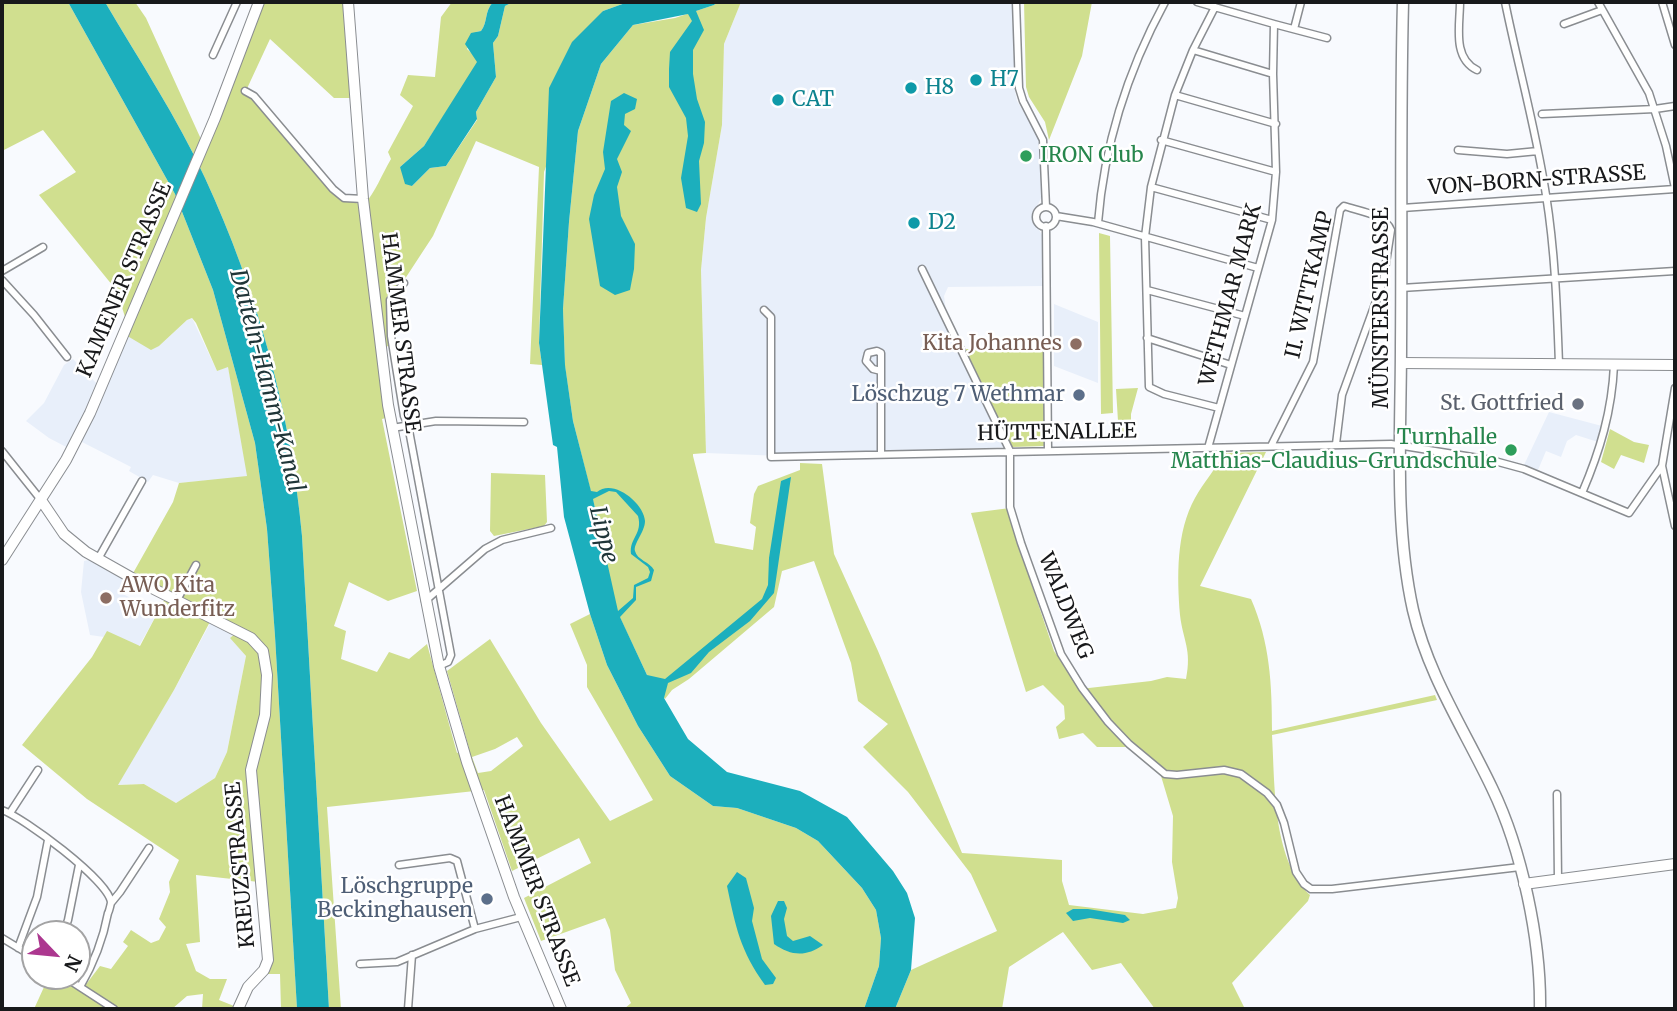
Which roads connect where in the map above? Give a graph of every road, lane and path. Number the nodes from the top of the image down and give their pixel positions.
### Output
1 (237, 2) edge
2 (259, 2) edge
3 (348, 2) edge
4 (1016, 2) edge
5 (1165, 2) edge
6 (1197, 2) edge
7 (1301, 2) edge
8 (1403, 2) edge
9 (1460, 2) edge
10 (1505, 2) edge
11 (1598, 2) edge
12 (1662, 2) edge
13 (1215, 7) junction
14 (1602, 10) junction
15 (1275, 24) junction
16 (1564, 24) dead end
17 (1294, 29) junction
18 (1327, 38) dead end
19 (1675, 46) edge
20 (1193, 50) junction
21 (213, 54) dead end
22 (1476, 70) dead end
23 (1273, 74) junction
24 (245, 91) dead end
25 (1175, 95) junction
26 (1675, 106) edge
27 (1655, 109) junction
28 (1542, 114) dead end
29 (1276, 124) junction
30 (1161, 140) junction
31 (1458, 150) dead end
32 (1538, 151) junction
33 (1276, 172) junction
34 (1151, 187) junction
35 (1675, 189) edge
36 (1546, 198) junction
37 (363, 199) junction
38 (1046, 207) junction
39 (1402, 208) junction
40 (1056, 216) junction
41 (1272, 220) junction
42 (1098, 223) junction
43 (1046, 226) junction
44 (1145, 237) junction
45 (43, 247) dead end
46 (1258, 268) junction
47 (922, 269) dead end
48 (2, 271) edge
49 (1675, 271) edge
50 (1555, 278) junction
51 (2, 280) edge
52 (404, 283) dead end
53 (1401, 288) junction
54 (1147, 290) junction
55 (764, 310) dead end
56 (1245, 316) junction
57 (1147, 338) junction
58 (67, 357) dead end
59 (1401, 363) junction
60 (1559, 364) junction
61 (1231, 365) junction
62 (1614, 365) junction
63 (1675, 365) edge
64 (881, 371) dead end
65 (1675, 388) edge
66 (1674, 403) edge
67 (1219, 408) junction
68 (524, 422) dead end
69 (408, 425) junction
70 (392, 428) junction
71 (1336, 444) junction
72 (1271, 446) junction
73 (1400, 446) junction
74 (1208, 447) junction
75 (1010, 451) junction
76 (1048, 451) junction
77 (2, 452) edge
78 (881, 454) junction
79 (1662, 466) junction
80 (142, 481) dead end
81 (1582, 493) junction
82 (41, 500) junction
83 (1673, 502) edge
84 (1675, 526) edge
85 (551, 528) dead end
86 (98, 559) junction
87 (2, 560) edge
88 (196, 565) dead end
89 (438, 591) junction
90 (177, 600) junction
91 (425, 601) junction
92 (439, 666) junction
93 (38, 769) dead end
94 (1557, 794) dead end
95 (2, 810) edge
96 (10, 813) junction
97 (48, 840) junction
98 (149, 848) dead end
99 (1675, 864) edge
100 (79, 865) junction
101 (399, 865) dead end
102 (1520, 867) junction
103 (1558, 879) junction
104 (1524, 884) junction
105 (111, 903) junction
106 (521, 917) junction
107 (68, 920) edge
108 (475, 929) junction
109 (2, 937) edge
110 (18, 948) junction
111 (21, 950) edge
112 (412, 955) junction
113 (360, 964) dead end
114 (91, 965) edge
115 (85, 990) edge
116 (114, 1009) edge
117 (239, 1009) edge
118 (408, 1009) edge
119 (561, 1009) edge
120 (1540, 1009) edge

1 - 21 street
2 - 82 main road, KAMENER STRASSE
3 - 37 main road, HAMMER STRASSE
4 - 38 street
5 - 42 street
6 - 13 street
7 - 17 street
8 - 39 main road, MÜNSTERSTRASSE
9 - 22 street
10 - 32 street
11 - 14 street
12 - 19 street
13 - 15 street
13 - 20 street
14 - 16 street
14 - 27 street
15 - 17 street
15 - 23 street, WETHMAR MARK
17 - 18 street
20 - 23 street
20 - 25 street
23 - 29 street, WETHMAR MARK
24 - 37 street
25 - 29 street
25 - 30 street
26 - 27 street
27 - 28 street
27 - 35 street
29 - 33 street, WETHMAR MARK
30 - 33 street
30 - 34 street
31 - 32 street
32 - 36 street
33 - 41 street, WETHMAR MARK
34 - 41 street
34 - 44 street
35 - 36 street, VON-BORN-STRASSE
36 - 39 street, VON-BORN-STRASSE
36 - 50 street
37 - 70 main road, HAMMER STRASSE
38 - 40 street
38 - 43 street
39 - 53 main road, MÜNSTERSTRASSE
40 - 42 street
40 - 43 street
41 - 46 street, WETHMAR MARK
42 - 44 street
43 - 76 street
44 - 46 street
44 - 54 street
45 - 48 street
46 - 56 street, WETHMAR MARK
47 - 75 street
49 - 50 street
50 - 53 street
50 - 60 street
51 - 58 street
52 - 69 street, HAMMER STRASSE
53 - 59 main road, MÜNSTERSTRASSE
54 - 56 street
54 - 57 street
55 - 78 street, HÜTTENALLEE
56 - 61 street, WETHMAR MARK
57 - 61 street
57 - 67 street
59 - 60 main road
59 - 73 main road, MÜNSTERSTRASSE
60 - 62 main road
61 - 67 street, WETHMAR MARK
62 - 63 main road
62 - 81 street
64 - 78 street
65 - 66 street
66 - 79 street
67 - 74 street, WETHMAR MARK
68 - 69 street
69 - 70 street
69 - 89 street, HAMMER STRASSE
70 - 91 main road, HAMMER STRASSE
71 - 72 street, HÜTTENALLEE
71 - 72 street, II. WITTKAMP
71 - 73 street, HÜTTENALLEE
72 - 74 street, HÜTTENALLEE
73 - 81 street, HÜTTENALLEE
73 - 102 main road, MÜNSTERSTRASSE
74 - 76 street, HÜTTENALLEE
75 - 76 street, HÜTTENALLEE
75 - 78 street, HÜTTENALLEE
75 - 102 street, WALDWEG
77 - 82 street, KREUZSTRASSE
79 - 81 street, HÜTTENALLEE
79 - 83 street
80 - 86 street
82 - 86 main road, KREUZSTRASSE
82 - 87 main road, KAMENER STRASSE
83 - 84 street
85 - 89 street
86 - 90 main road, KREUZSTRASSE
88 - 90 street
89 - 91 street
89 - 92 street, HAMMER STRASSE
90 - 117 main road, KREUZSTRASSE
91 - 92 main road, HAMMER STRASSE
92 - 106 main road, HAMMER STRASSE
93 - 96 street
94 - 103 street
95 - 96 street
96 - 97 street
97 - 100 street
97 - 110 street
98 - 105 street
99 - 103 main road
100 - 105 street
100 - 107 street
101 - 108 street
102 - 104 main road, MÜNSTERSTRASSE
103 - 104 main road
104 - 120 main road, MÜNSTERSTRASSE
105 - 114 street
106 - 108 street
106 - 119 main road, HAMMER STRASSE
108 - 112 street
109 - 110 street
110 - 111 street
112 - 113 street
112 - 118 street
115 - 116 street

